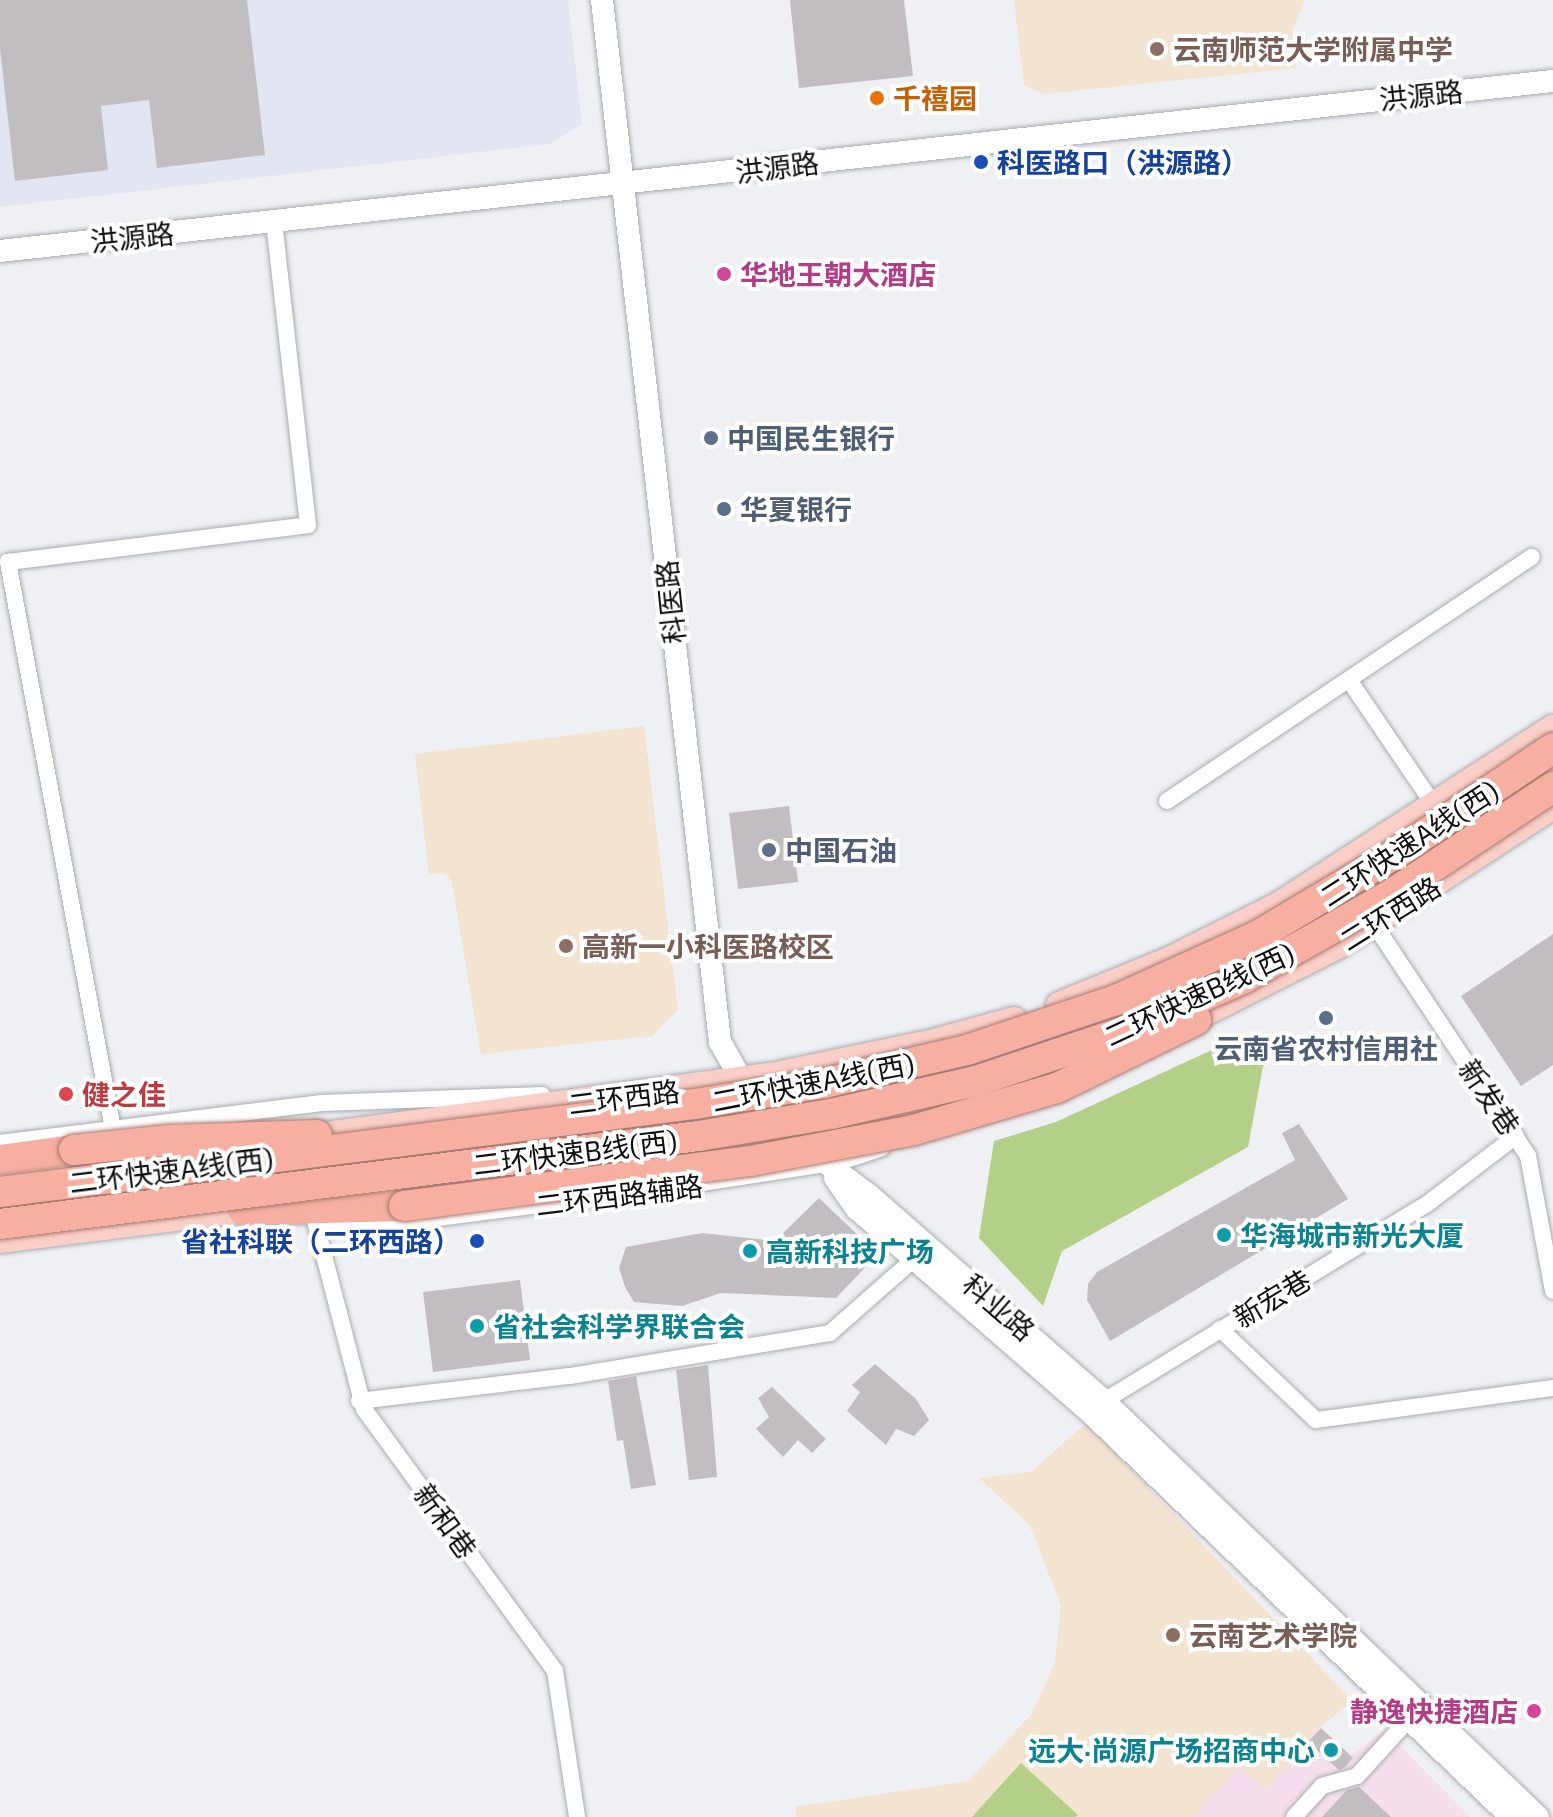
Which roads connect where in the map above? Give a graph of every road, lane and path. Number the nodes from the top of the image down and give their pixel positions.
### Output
1 (602, 0) edge
2 (1553, 81) edge
3 (623, 185) junction
4 (274, 222) junction
5 (0, 251) edge
6 (1532, 557) dead end
7 (1349, 680) junction
8 (1553, 728) edge
9 (1553, 748) edge
10 (1553, 787) edge
11 (1167, 801) dead end
12 (1553, 806) edge
13 (1436, 808) junction
14 (1374, 924) junction
15 (1331, 931) junction
16 (738, 1081) junction
17 (644, 1095) junction
18 (980, 1097) junction
19 (113, 1129) junction
20 (495, 1130) junction
21 (1516, 1136) junction
22 (792, 1138) junction
23 (0, 1143) edge
24 (0, 1160) edge
25 (824, 1164) junction
26 (0, 1176) edge
27 (0, 1192) edge
28 (243, 1210) junction
29 (315, 1221) junction
30 (0, 1224) edge
31 (0, 1240) edge
32 (915, 1258) junction
33 (1553, 1291) edge
34 (1220, 1329) junction
35 (1553, 1388) edge
36 (359, 1401) junction
37 (1104, 1401) junction
38 (1408, 1720) junction
39 (577, 1817) edge
40 (1294, 1817) edge
41 (1511, 1817) edge
42 (1538, 1817) edge

1 - 3 street, 科医路
2 - 3 street, 洪源路
3 - 4 street, 洪源路
3 - 16 street, 科医路
4 - 5 street, 洪源路
4 - 19 street
6 - 7 street
7 - 11 street
7 - 13 street
8 - 13 main road, 二环西路
9 - 20 highway, 二环快速A线(西), bridge
10 - 15 highway, 二环快速B线(西), bridge
12 - 14 main road, 二环西路
13 - 16 main road, 二环西路
14 - 18 main road, 二环西路
14 - 21 street, 新发巷
15 - 28 highway, bridge
15 - 30 highway, 二环快速B线(西), bridge
16 - 17 main road, 二环西路
16 - 22 street, 科医路
17 - 19 street
17 - 26 main road, 二环西路
18 - 22 main road, 二环西路
18 - 25 street, 二环西路辅路
19 - 23 street
20 - 24 highway, bridge
20 - 27 highway, 二环快速A线(西), bridge
21 - 33 street, 新发巷
21 - 34 street, 新宏巷
22 - 25 street, 科医路
22 - 28 main road, 二环西路
25 - 29 street, 二环西路辅路
25 - 32 street, 科业路
25 - 37 street, 科业路
28 - 29 street, 二环西路辅路
28 - 31 main road, 二环西路
29 - 36 street, 新和巷
32 - 36 street
32 - 38 street, 科业路
34 - 35 street
34 - 37 street, 新宏巷
36 - 39 street, 新和巷
37 - 42 street, 科业路
38 - 40 street
38 - 41 street, 科业路

